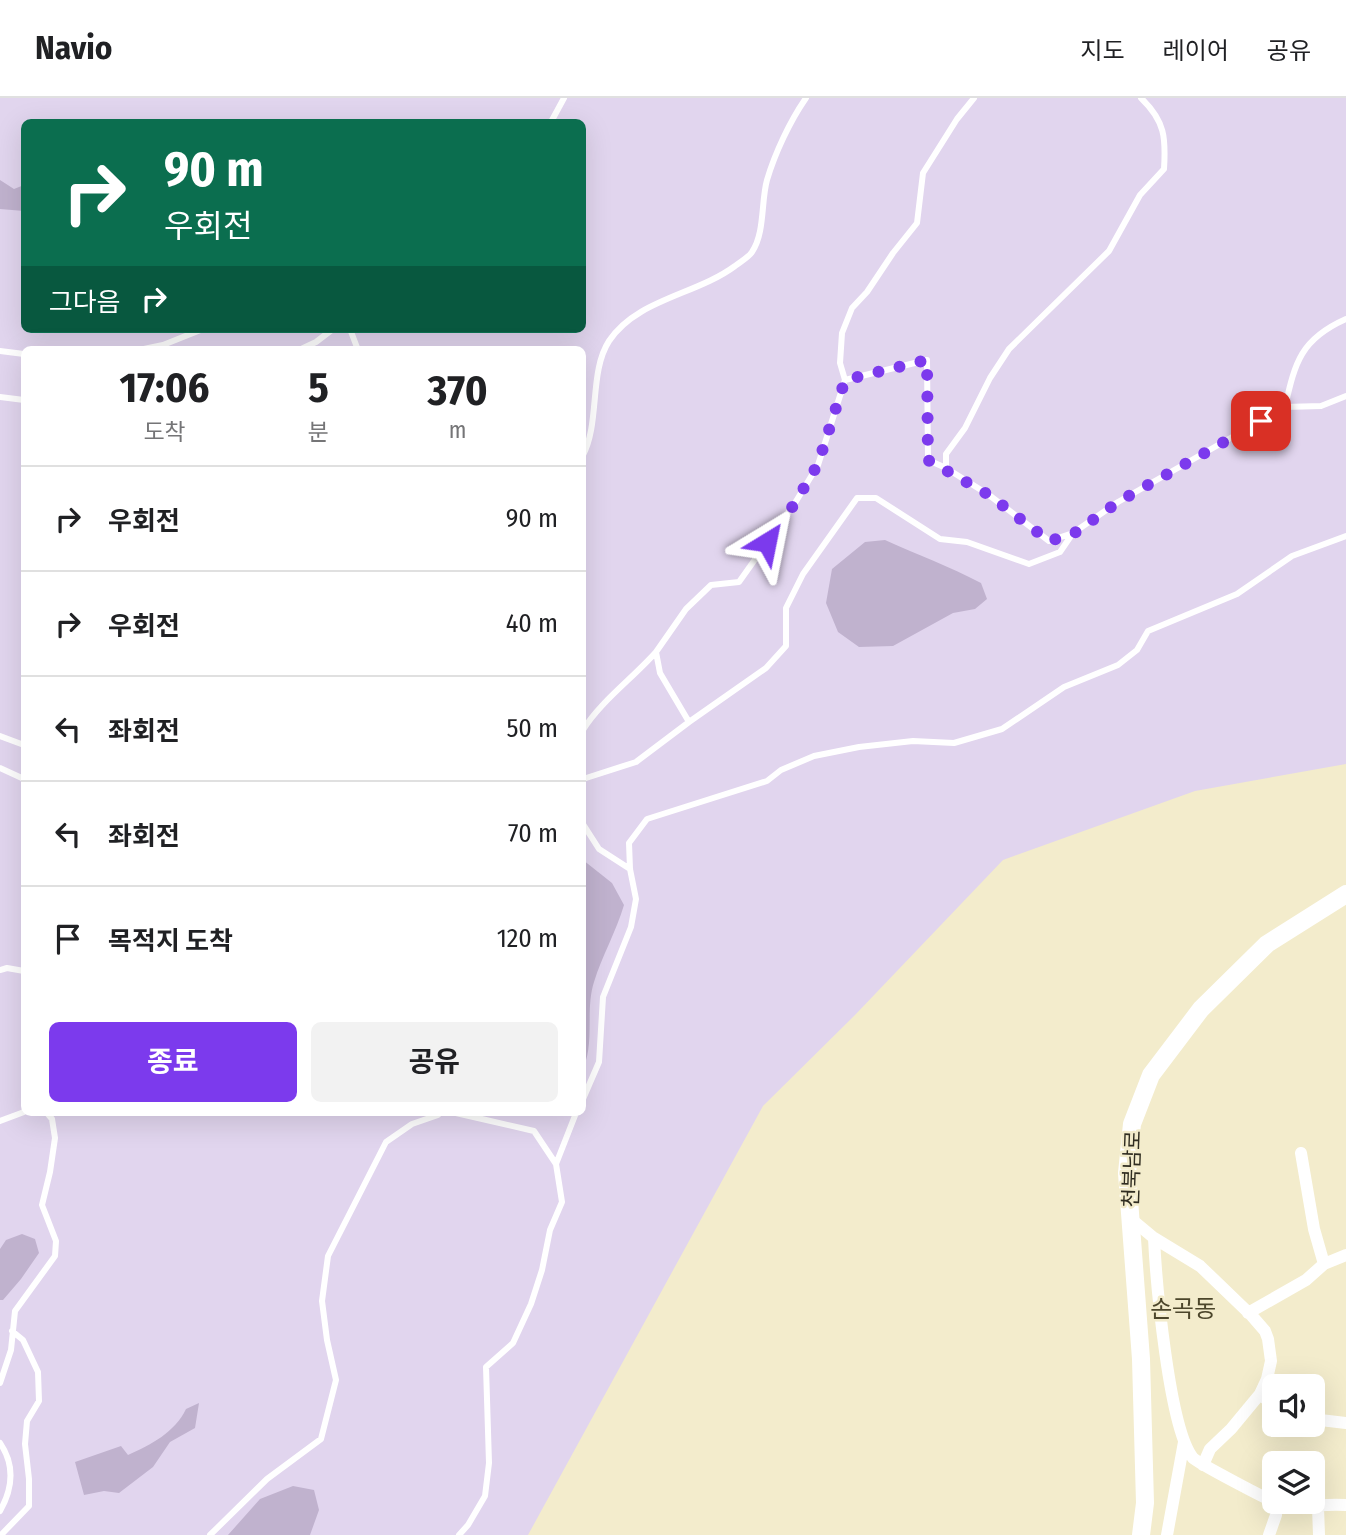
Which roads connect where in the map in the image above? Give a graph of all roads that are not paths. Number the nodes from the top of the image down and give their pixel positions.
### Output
1 (564, 98) edge
2 (806, 98) edge
3 (974, 98) edge
4 (1141, 98) edge
5 (553, 119) edge
6 (1346, 319) edge
7 (192, 333) edge
8 (328, 333) edge
9 (158, 346) edge
10 (308, 346) edge
11 (0, 351) edge
12 (21, 354) edge
13 (845, 380) junction
14 (1346, 396) edge
15 (0, 397) edge
16 (21, 400) edge
17 (1284, 407) junction
18 (586, 443) edge
19 (946, 468) junction
20 (1073, 534) junction
21 (1346, 536) edge
22 (656, 652) junction
23 (688, 722) junction
24 (586, 725) edge
25 (0, 736) edge
26 (21, 744) edge
27 (0, 768) edge
28 (21, 778) edge
29 (586, 778) edge
30 (586, 829) edge
31 (630, 869) junction
32 (1346, 894) edge
33 (0, 970) edge
34 (21, 970) edge
35 (586, 1092) edge
36 (21, 1113) edge
37 (50, 1116) edge
38 (432, 1116) edge
39 (469, 1116) edge
40 (575, 1116) edge
41 (0, 1121) edge
42 (1301, 1153) dead end
43 (556, 1164) junction
44 (1130, 1218) junction
45 (1154, 1238) junction
46 (1346, 1255) edge
47 (1324, 1264) junction
48 (1248, 1313) junction
49 (12, 1331) junction
50 (0, 1382) edge
51 (1260, 1394) joint
52 (1325, 1421) edge
53 (1346, 1423) edge
54 (1184, 1442) junction
55 (0, 1443) edge
56 (1203, 1465) junction
57 (1262, 1495) edge
58 (1325, 1504) edge
59 (1346, 1504) edge
60 (0, 1511) edge
61 (1276, 1514) edge
62 (1318, 1514) edge
63 (1, 1535) edge
64 (210, 1535) edge
65 (459, 1535) edge
66 (1141, 1535) edge
67 (1167, 1535) edge
68 (1269, 1535) edge
69 (1319, 1535) edge

1 - 5 lane
2 - 18 lane
3 - 13 lane
4 - 19 lane
6 - 17 lane
7 - 9 lane
8 - 10 lane
11 - 12 lane
13 - 19 lane
13 - 22 lane
14 - 17 lane
15 - 16 lane
17 - 20 lane
19 - 20 lane
20 - 23 lane
21 - 31 lane
22 - 23 lane
22 - 24 lane
23 - 29 lane
25 - 26 lane
27 - 28 lane
30 - 31 lane
31 - 35 lane
32 - 44 main road, 천북남로
33 - 34 lane
36 - 41 lane
37 - 49 lane
38 - 64 lane
39 - 43 lane
40 - 43 lane
42 - 47 street
43 - 65 lane
44 - 45 street
44 - 66 main road, 천북남로
45 - 48 street
45 - 54 street
46 - 47 street
47 - 48 street
48 - 51 street
49 - 50 lane
49 - 63 lane
51 - 56 street
52 - 53 street
54 - 56 street
54 - 67 street
55 - 60 lane
56 - 57 street
58 - 59 street
61 - 68 street
62 - 69 street

